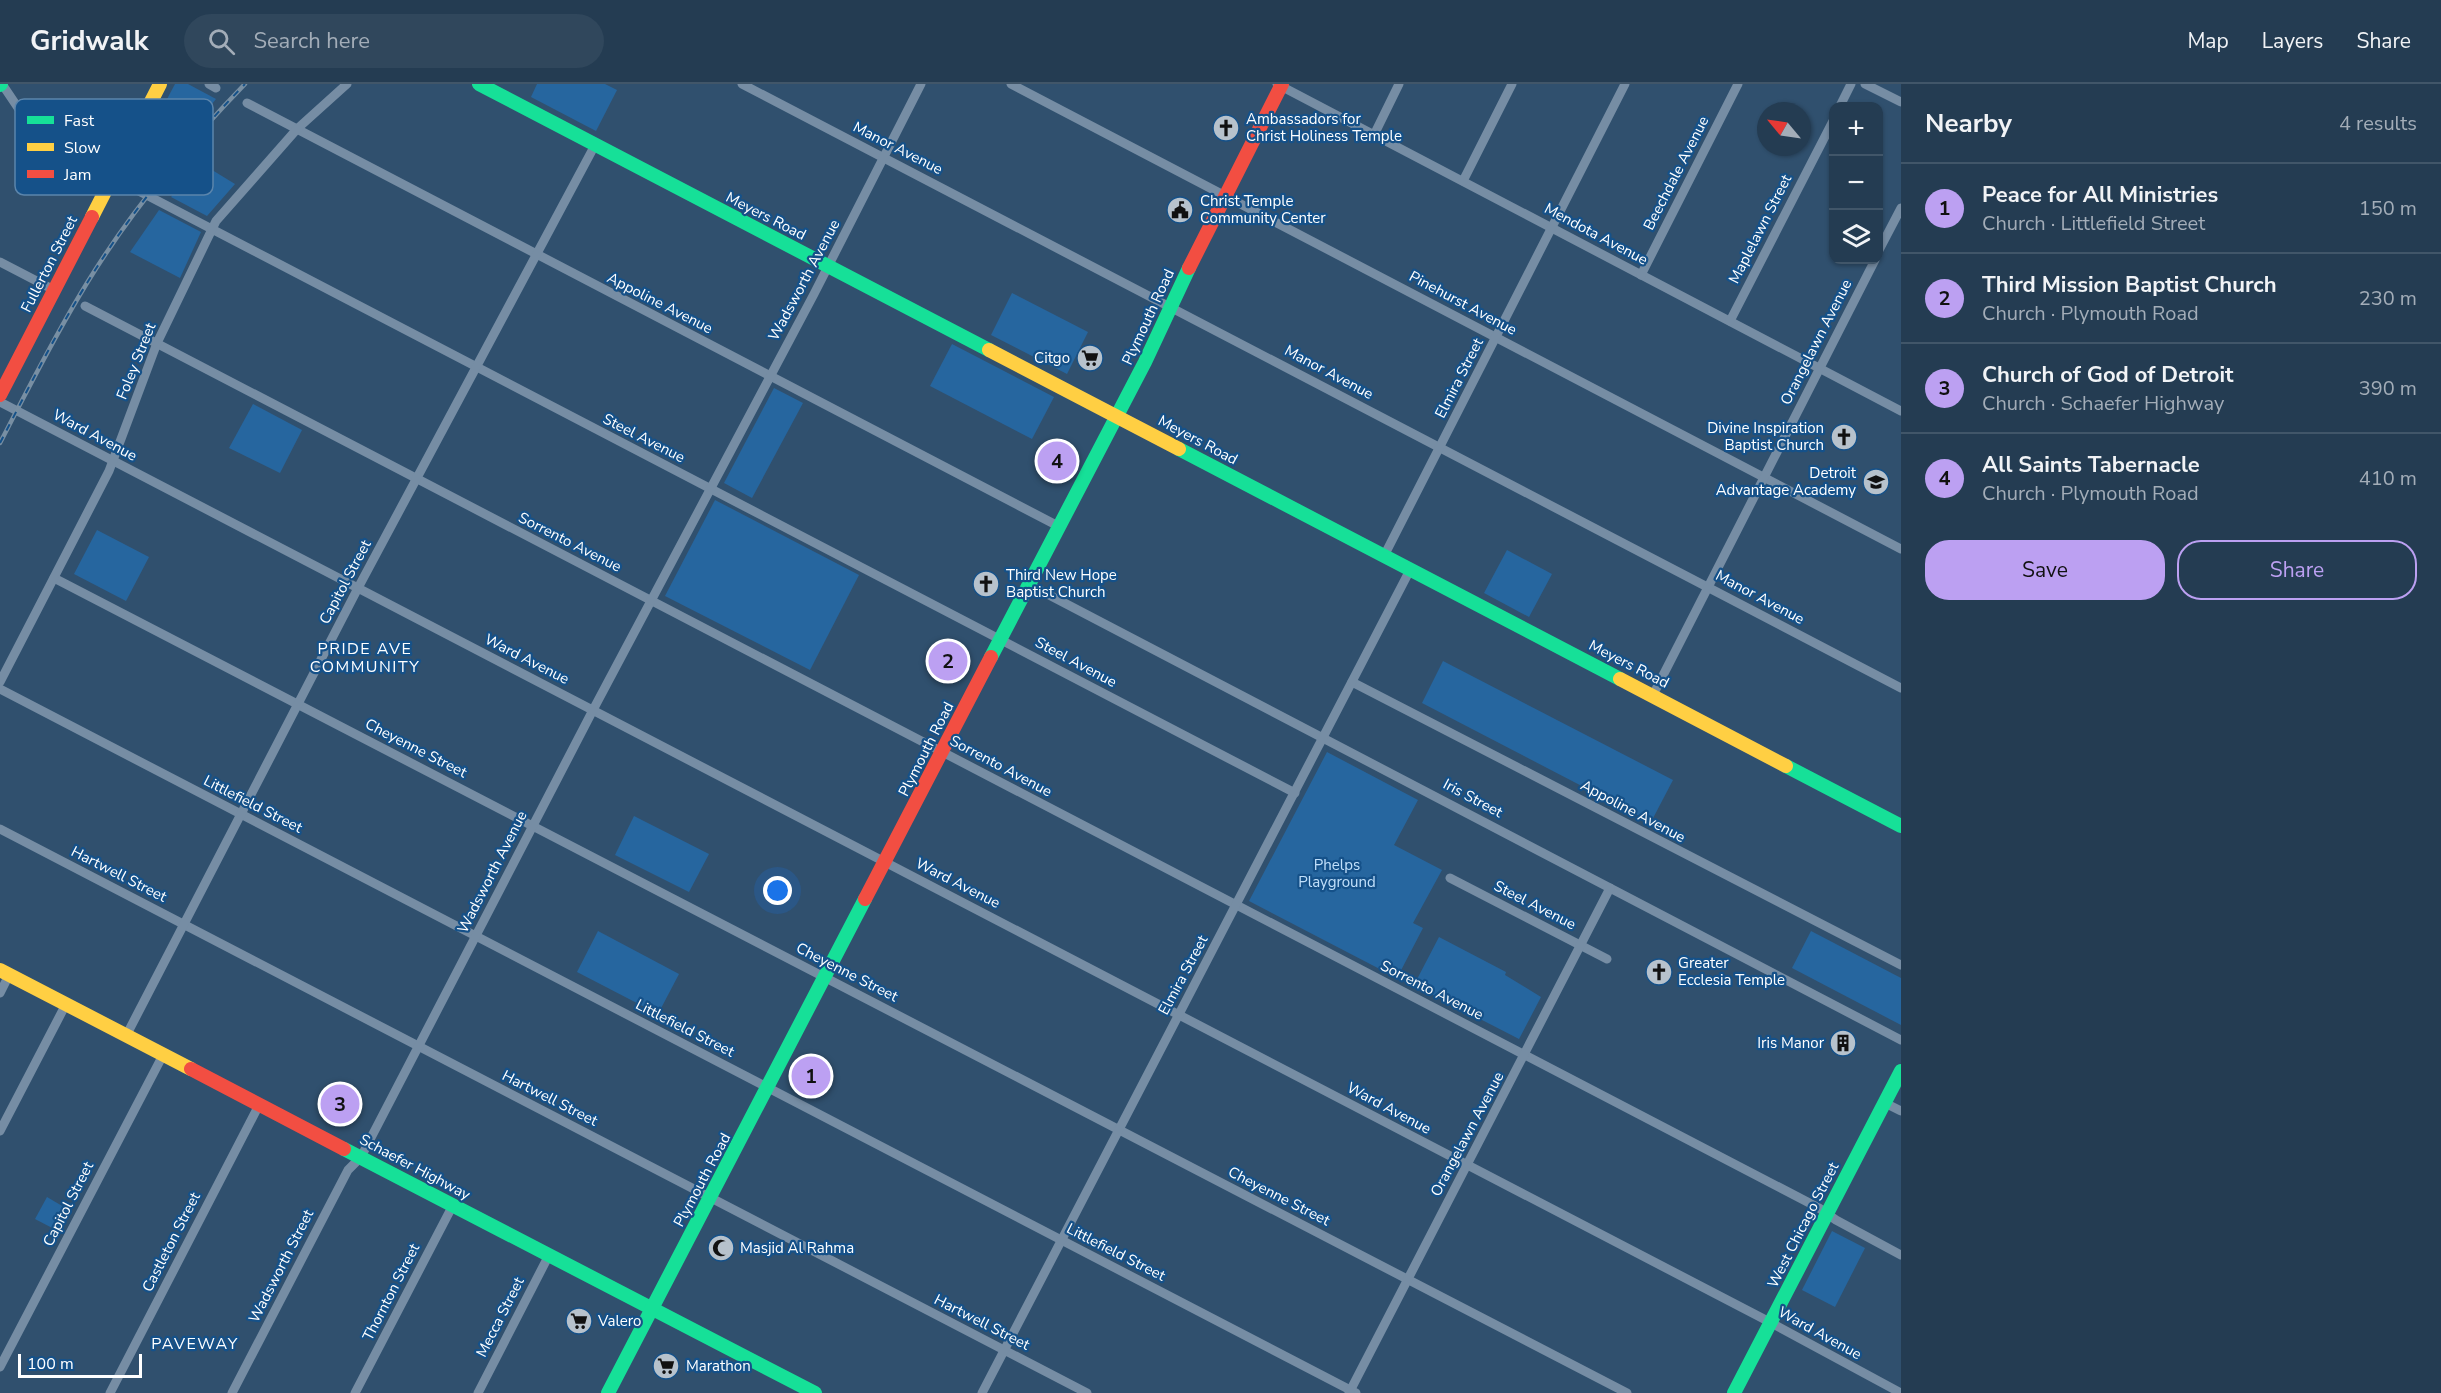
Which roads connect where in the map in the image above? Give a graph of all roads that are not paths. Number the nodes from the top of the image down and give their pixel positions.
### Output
1 (1, 84) edge
2 (160, 84) edge
3 (347, 84) edge
4 (478, 84) edge
5 (742, 84) edge
6 (921, 84) edge
7 (1011, 84) edge
8 (1399, 84) edge
9 (1512, 84) edge
10 (1625, 84) edge
11 (1738, 84) edge
12 (1851, 84) edge
13 (1865, 84) edge
14 (1280, 85) edge
15 (152, 99) edge
16 (1842, 102) edge
17 (1901, 102) edge
18 (247, 103) dead end
19 (15, 105) edge
20 (1829, 127) edge
21 (297, 129) junction
22 (1374, 135) junction
23 (595, 145) junction
24 (884, 158) junction
25 (1463, 181) junction
26 (103, 195) edge
27 (149, 195) edge
28 (1225, 196) junction
29 (1901, 208) edge
30 (212, 228) junction
31 (1552, 228) junction
32 (1883, 242) edge
33 (535, 255) junction
34 (0, 262) edge
35 (1873, 264) edge
36 (828, 266) junction
37 (1641, 275) junction
38 (54, 290) junction
39 (85, 306) dead end
40 (1170, 306) junction
41 (1730, 321) junction
42 (1496, 338) junction
43 (157, 343) junction
44 (476, 367) junction
45 (1819, 368) junction
46 (770, 377) junction
47 (0, 395) edge
48 (0, 402) edge
49 (1901, 411) edge
50 (1117, 416) junction
51 (1440, 448) junction
52 (113, 461) junction
53 (1764, 477) junction
54 (416, 479) junction
55 (710, 489) junction
56 (1060, 527) junction
57 (1901, 549) edge
58 (1384, 556) junction
59 (1410, 570) junction
60 (54, 578) junction
61 (1030, 585) junction
62 (1708, 586) junction
63 (358, 588) junction
64 (651, 601) junction
65 (1002, 640) junction
66 (0, 682) edge
67 (1352, 682) junction
68 (1901, 688) edge
69 (0, 689) edge
70 (1653, 695) junction
71 (298, 704) junction
72 (593, 710) junction
73 (1324, 737) junction
74 (943, 753) junction
75 (1295, 793) junction
76 (241, 814) junction
77 (533, 826) junction
78 (1901, 826) edge
79 (0, 829) edge
80 (886, 863) junction
81 (1450, 878) dead end
82 (1610, 888) junction
83 (1236, 906) junction
84 (184, 924) junction
85 (476, 936) junction
86 (1581, 946) junction
87 (1607, 959) dead end
88 (1901, 966) edge
89 (5, 973) edge
90 (826, 978) junction
91 (0, 993) edge
92 (66, 1004) junction
93 (1179, 1015) junction
94 (126, 1035) junction
95 (1901, 1040) edge
96 (418, 1046) junction
97 (1526, 1054) junction
98 (163, 1055) junction
99 (1901, 1071) edge
100 (768, 1088) junction
101 (1885, 1103) junction
102 (259, 1105) junction
103 (1901, 1111) edge
104 (1119, 1130) junction
105 (0, 1131) edge
106 (361, 1157) junction
107 (1468, 1166) junction
108 (711, 1198) junction
109 (453, 1205) junction
110 (1827, 1214) junction
111 (1061, 1240) junction
112 (549, 1255) junction
113 (1901, 1255) edge
114 (1407, 1279) junction
115 (652, 1309) junction
116 (1771, 1323) junction
117 (1004, 1350) junction
118 (0, 1367) edge
119 (811, 1392) edge
120 (1352, 1392) edge
121 (110, 1393) edge
122 (232, 1393) edge
123 (355, 1393) edge
124 (478, 1393) edge
125 (608, 1393) edge
126 (982, 1393) edge
127 (1087, 1393) edge
128 (1627, 1393) edge
129 (1734, 1393) edge
130 (1900, 1393) edge

1 - 19 street, Steel Avenue
2 - 15 street, Fullerton Street
3 - 21 street, Foley Street
4 - 23 street, Meyers Road
5 - 24 street, Manor Avenue
6 - 24 street, Wadsworth Avenue
7 - 28 street, Pinehurst Avenue
8 - 22 street
9 - 25 street
10 - 31 street, Elmira Street
11 - 37 street, Beechdale Avenue
12 - 16 street
13 - 17 street
14 - 22 street, Mendota Avenue
14 - 28 street, Plymouth Road
18 - 21 street, Appoline Avenue
20 - 41 street, Maplelawn Street
21 - 30 street, Foley Street
21 - 33 street, Appoline Avenue
22 - 25 street, Mendota Avenue
23 - 33 street, Capitol Street
23 - 36 street, Meyers Road
24 - 36 street, Wadsworth Avenue
24 - 40 street, Manor Avenue
25 - 31 street, Mendota Avenue
26 - 38 street, Fullerton Street
27 - 30 street, Steel Avenue
28 - 40 street, Plymouth Road
28 - 42 street, Pinehurst Avenue
29 - 32 street
30 - 43 street, Foley Street
30 - 44 street, Steel Avenue
31 - 37 street, Mendota Avenue
31 - 42 street, Elmira Street
33 - 44 street, Capitol Street
33 - 46 street, Appoline Avenue
34 - 38 street
35 - 45 street, Orangelawn Avenue
36 - 46 street, Wadsworth Avenue
36 - 50 street, Meyers Road
37 - 41 street, Mendota Avenue
38 - 47 street, Fullerton Street
39 - 43 street, Sorrento Avenue
40 - 50 street, Plymouth Road
40 - 51 street, Manor Avenue
41 - 45 street, Mendota Avenue
42 - 51 street, Elmira Street
42 - 53 street, Pinehurst Avenue
43 - 52 street, Foley Street
43 - 54 street, Sorrento Avenue
44 - 54 street, Capitol Street
44 - 55 street, Steel Avenue
45 - 49 street, Mendota Avenue
45 - 53 street, Orangelawn Avenue
46 - 55 street, Wadsworth Avenue
46 - 56 street, Appoline Avenue
48 - 52 street, Ward Avenue
50 - 56 street, Plymouth Road
50 - 58 street, Meyers Road
51 - 58 street, Elmira Street
51 - 62 street, Manor Avenue
52 - 60 street, Foley Street
52 - 63 street, Ward Avenue
53 - 57 street, Pinehurst Avenue
53 - 62 street, Orangelawn Avenue
54 - 63 street, Capitol Street
54 - 64 street, Sorrento Avenue
55 - 64 street
55 - 65 street, Steel Avenue
56 - 61 street, Plymouth Road
58 - 59 street, Meyers Road
59 - 67 street, Elmira Street
59 - 70 street, Meyers Road
60 - 66 street, Foley Street
60 - 71 street, Cheyenne Street
61 - 65 street, Plymouth Road
61 - 73 street, Iris Street
62 - 68 street, Manor Avenue
62 - 70 street, Orangelawn Avenue
63 - 71 street, Capitol Street
63 - 72 street, Ward Avenue
64 - 72 street, Wadsworth Avenue
64 - 74 street, Sorrento Avenue
65 - 74 street, Plymouth Road
65 - 75 street, Steel Avenue
67 - 73 street, Elmira Street
67 - 88 street, Appoline Avenue
69 - 76 street, Littlefield Street
70 - 78 street, Meyers Road
71 - 76 street, Capitol Street
71 - 77 street, Cheyenne Street
72 - 77 street, Wadsworth Avenue
72 - 80 street, Ward Avenue
73 - 75 street, Elmira Street
73 - 82 street, Iris Street
74 - 80 street, Plymouth Road
74 - 83 street, Sorrento Avenue
75 - 83 street, Elmira Street
76 - 84 street, Capitol Street
76 - 85 street, Littlefield Street
77 - 85 street, Wadsworth Avenue
77 - 90 street, Cheyenne Street
79 - 84 street, Hartwell Street
80 - 90 street, Plymouth Road
80 - 93 street, Ward Avenue
81 - 86 street, Steel Avenue
82 - 86 street, Orangelawn Avenue
82 - 95 street, Iris Street
83 - 93 street, Elmira Street
83 - 97 street, Sorrento Avenue
84 - 94 street, Capitol Street
84 - 96 street, Hartwell Street
85 - 96 street, Wadsworth Avenue
85 - 100 street, Littlefield Street
86 - 87 street, Steel Avenue
86 - 97 street, Orangelawn Avenue
89 - 91 street
89 - 92 street, Schaefer Highway
90 - 100 street, Plymouth Road
90 - 104 street, Cheyenne Street
92 - 94 street, Schaefer Highway
92 - 105 street
93 - 104 street, Elmira Street
93 - 107 street, Ward Avenue
94 - 98 street, Schaefer Highway
96 - 106 street, Wadsworth Avenue
96 - 108 street, Hartwell Street
97 - 107 street, Orangelawn Avenue
97 - 110 street, Sorrento Avenue
98 - 102 street, Schaefer Highway
98 - 118 street, Capitol Street
99 - 101 street, West Chicago Street
100 - 108 street, Plymouth Road
100 - 111 street, Littlefield Street
101 - 103 street
101 - 110 street, West Chicago Street
102 - 106 street, Schaefer Highway
102 - 121 street, Castleton Street
104 - 111 street, Elmira Street
104 - 114 street, Cheyenne Street
106 - 109 street, Schaefer Highway
106 - 122 street, Wadsworth Street
107 - 114 street, Orangelawn Avenue
107 - 116 street, Ward Avenue
108 - 115 street, Plymouth Road
108 - 117 street, Hartwell Street
109 - 112 street, Schaefer Highway
109 - 123 street, Thornton Street
110 - 113 street, Sorrento Avenue
110 - 116 street, West Chicago Street
111 - 117 street, Elmira Street
111 - 120 street, Littlefield Street
112 - 115 street, Schaefer Highway
112 - 124 street, Mecca Street
114 - 120 street, Orangelawn Avenue
114 - 128 street, Cheyenne Street
115 - 119 street, Schaefer Highway
115 - 125 street, Plymouth Road
116 - 129 street, West Chicago Street
116 - 130 street, Ward Avenue
117 - 126 street, Elmira Street
117 - 127 street, Hartwell Street

